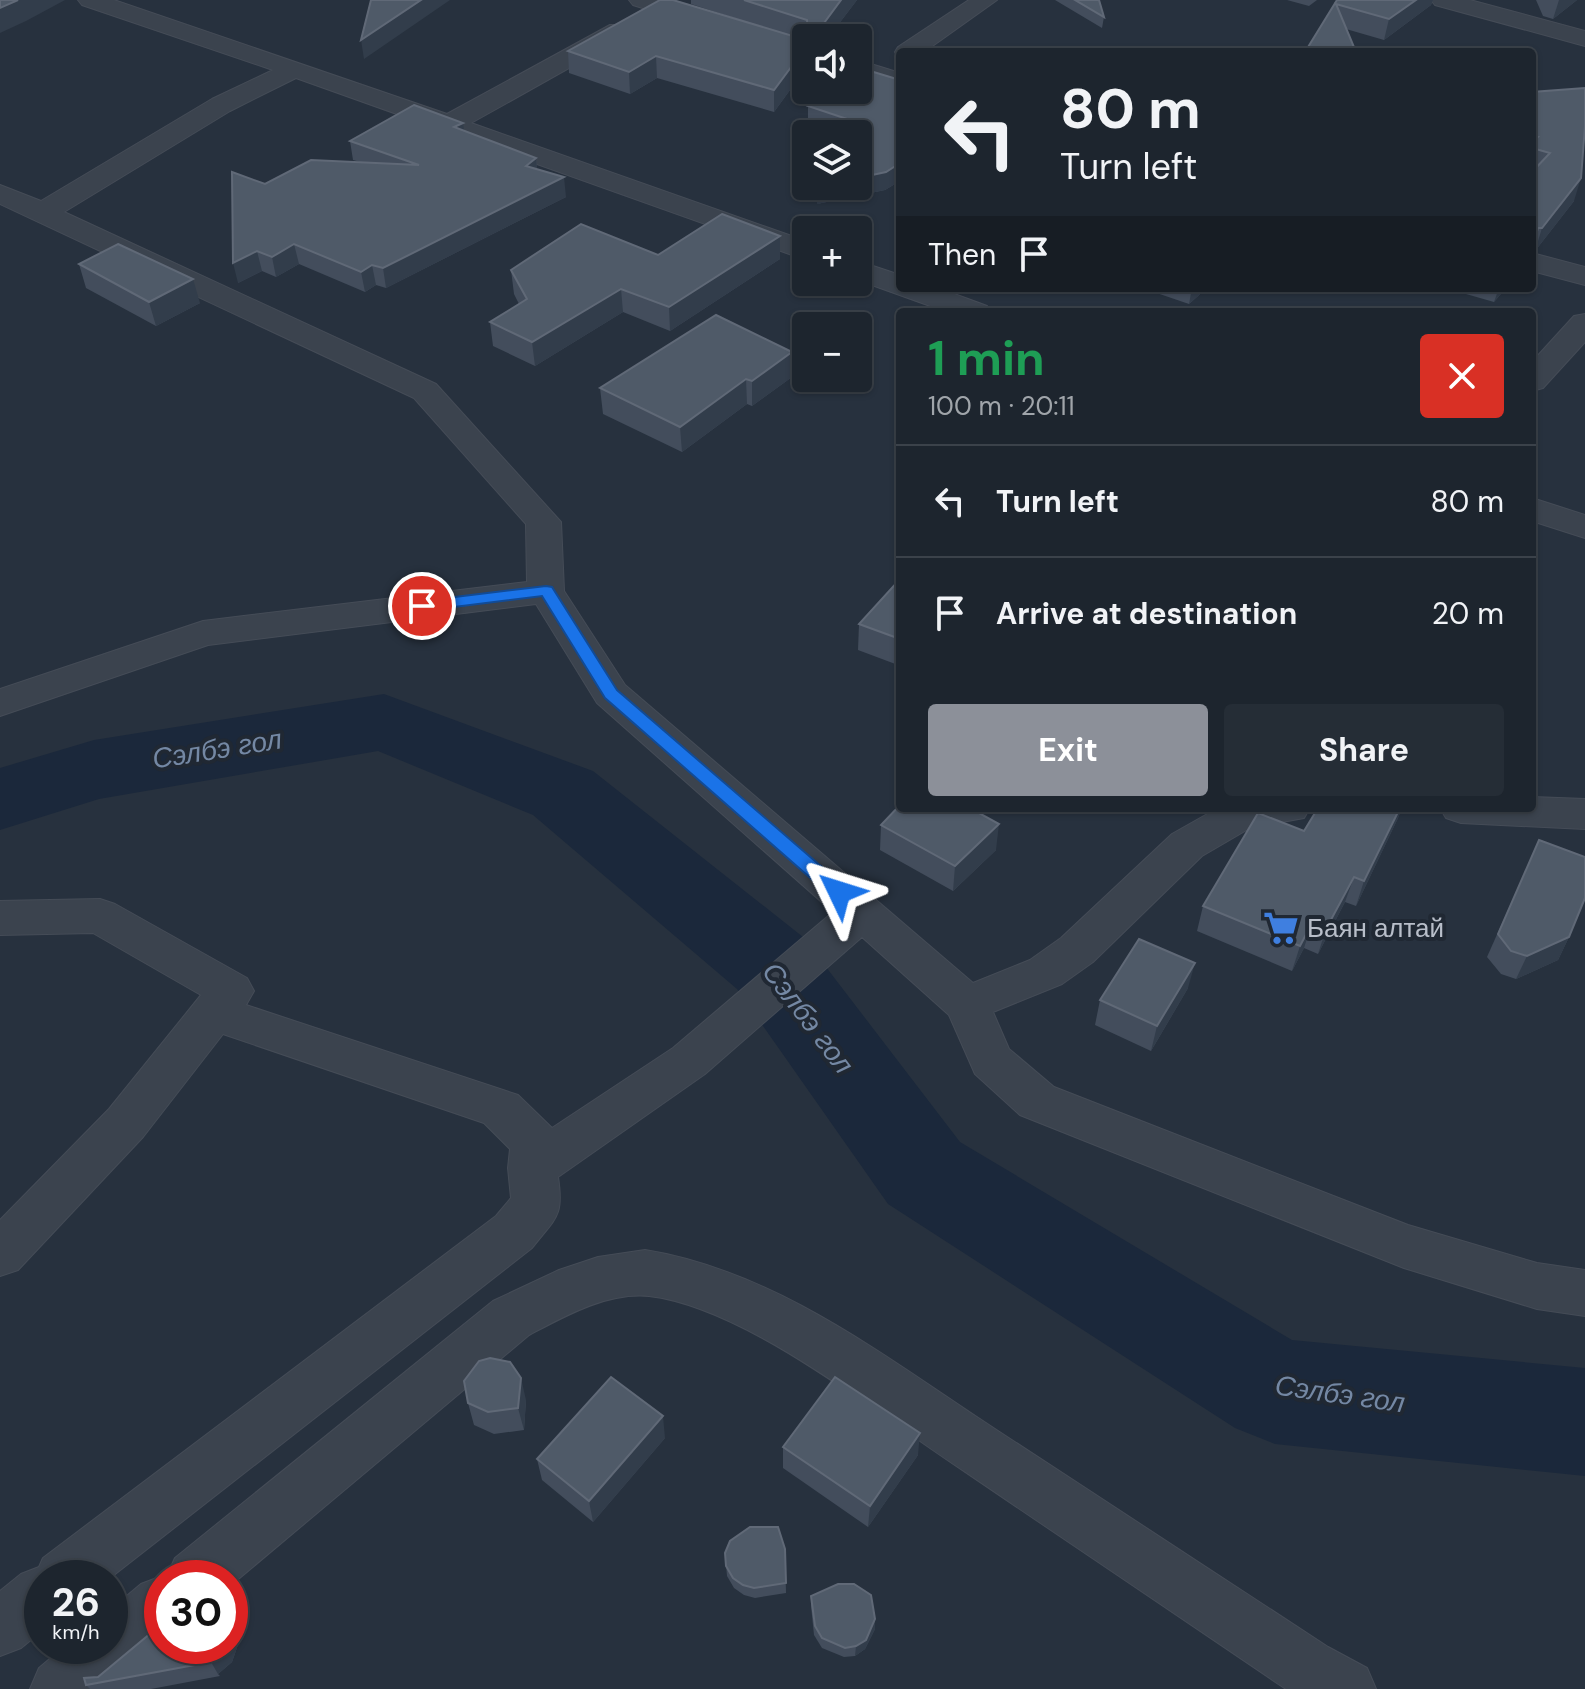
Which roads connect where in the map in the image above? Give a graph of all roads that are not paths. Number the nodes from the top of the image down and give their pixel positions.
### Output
1 (90, 0) edge
2 (985, 0) edge
3 (1443, 0) edge
4 (652, 3) edge
5 (1481, 4) edge
6 (1585, 39) edge
7 (792, 48) edge
8 (913, 48) edge
9 (896, 59) edge
10 (295, 69) junction
11 (872, 69) edge
12 (872, 73) edge
13 (896, 80) edge
14 (449, 124) junction
15 (0, 193) edge
16 (42, 213) junction
17 (792, 246) edge
18 (1536, 263) edge
19 (872, 275) edge
20 (1585, 276) edge
21 (896, 284) edge
22 (920, 292) edge
23 (965, 308) edge
24 (1585, 323) edge
25 (1536, 377) edge
26 (1536, 510) edge
27 (1585, 527) edge
28 (546, 591) junction
29 (0, 703) edge
30 (1257, 812) edge
31 (1536, 812) edge
32 (1585, 814) edge
33 (862, 912) junction
34 (0, 918) edge
35 (967, 1004) junction
36 (214, 1013) junction
37 (532, 1168) junction
38 (0, 1254) edge
39 (1585, 1293) edge
40 (86, 1560) edge
41 (217, 1560) edge
42 (24, 1609) edge
43 (144, 1620) edge
44 (0, 1627) edge
45 (60, 1689) edge
46 (1346, 1689) edge

1 - 10 street
2 - 8 street
3 - 5 street
4 - 7 street
4 - 14 street
5 - 6 street
9 - 11 street
10 - 14 street
10 - 16 street
12 - 13 street
14 - 17 street
15 - 16 street
16 - 28 street
18 - 20 street
19 - 21 street
22 - 23 street
24 - 25 street
26 - 27 street
28 - 29 street
28 - 33 street
30 - 35 street
31 - 32 street
33 - 35 street
33 - 37 street
34 - 36 street
35 - 39 street
36 - 37 street
36 - 38 street
37 - 40 street
41 - 46 street
42 - 44 street
43 - 45 street

